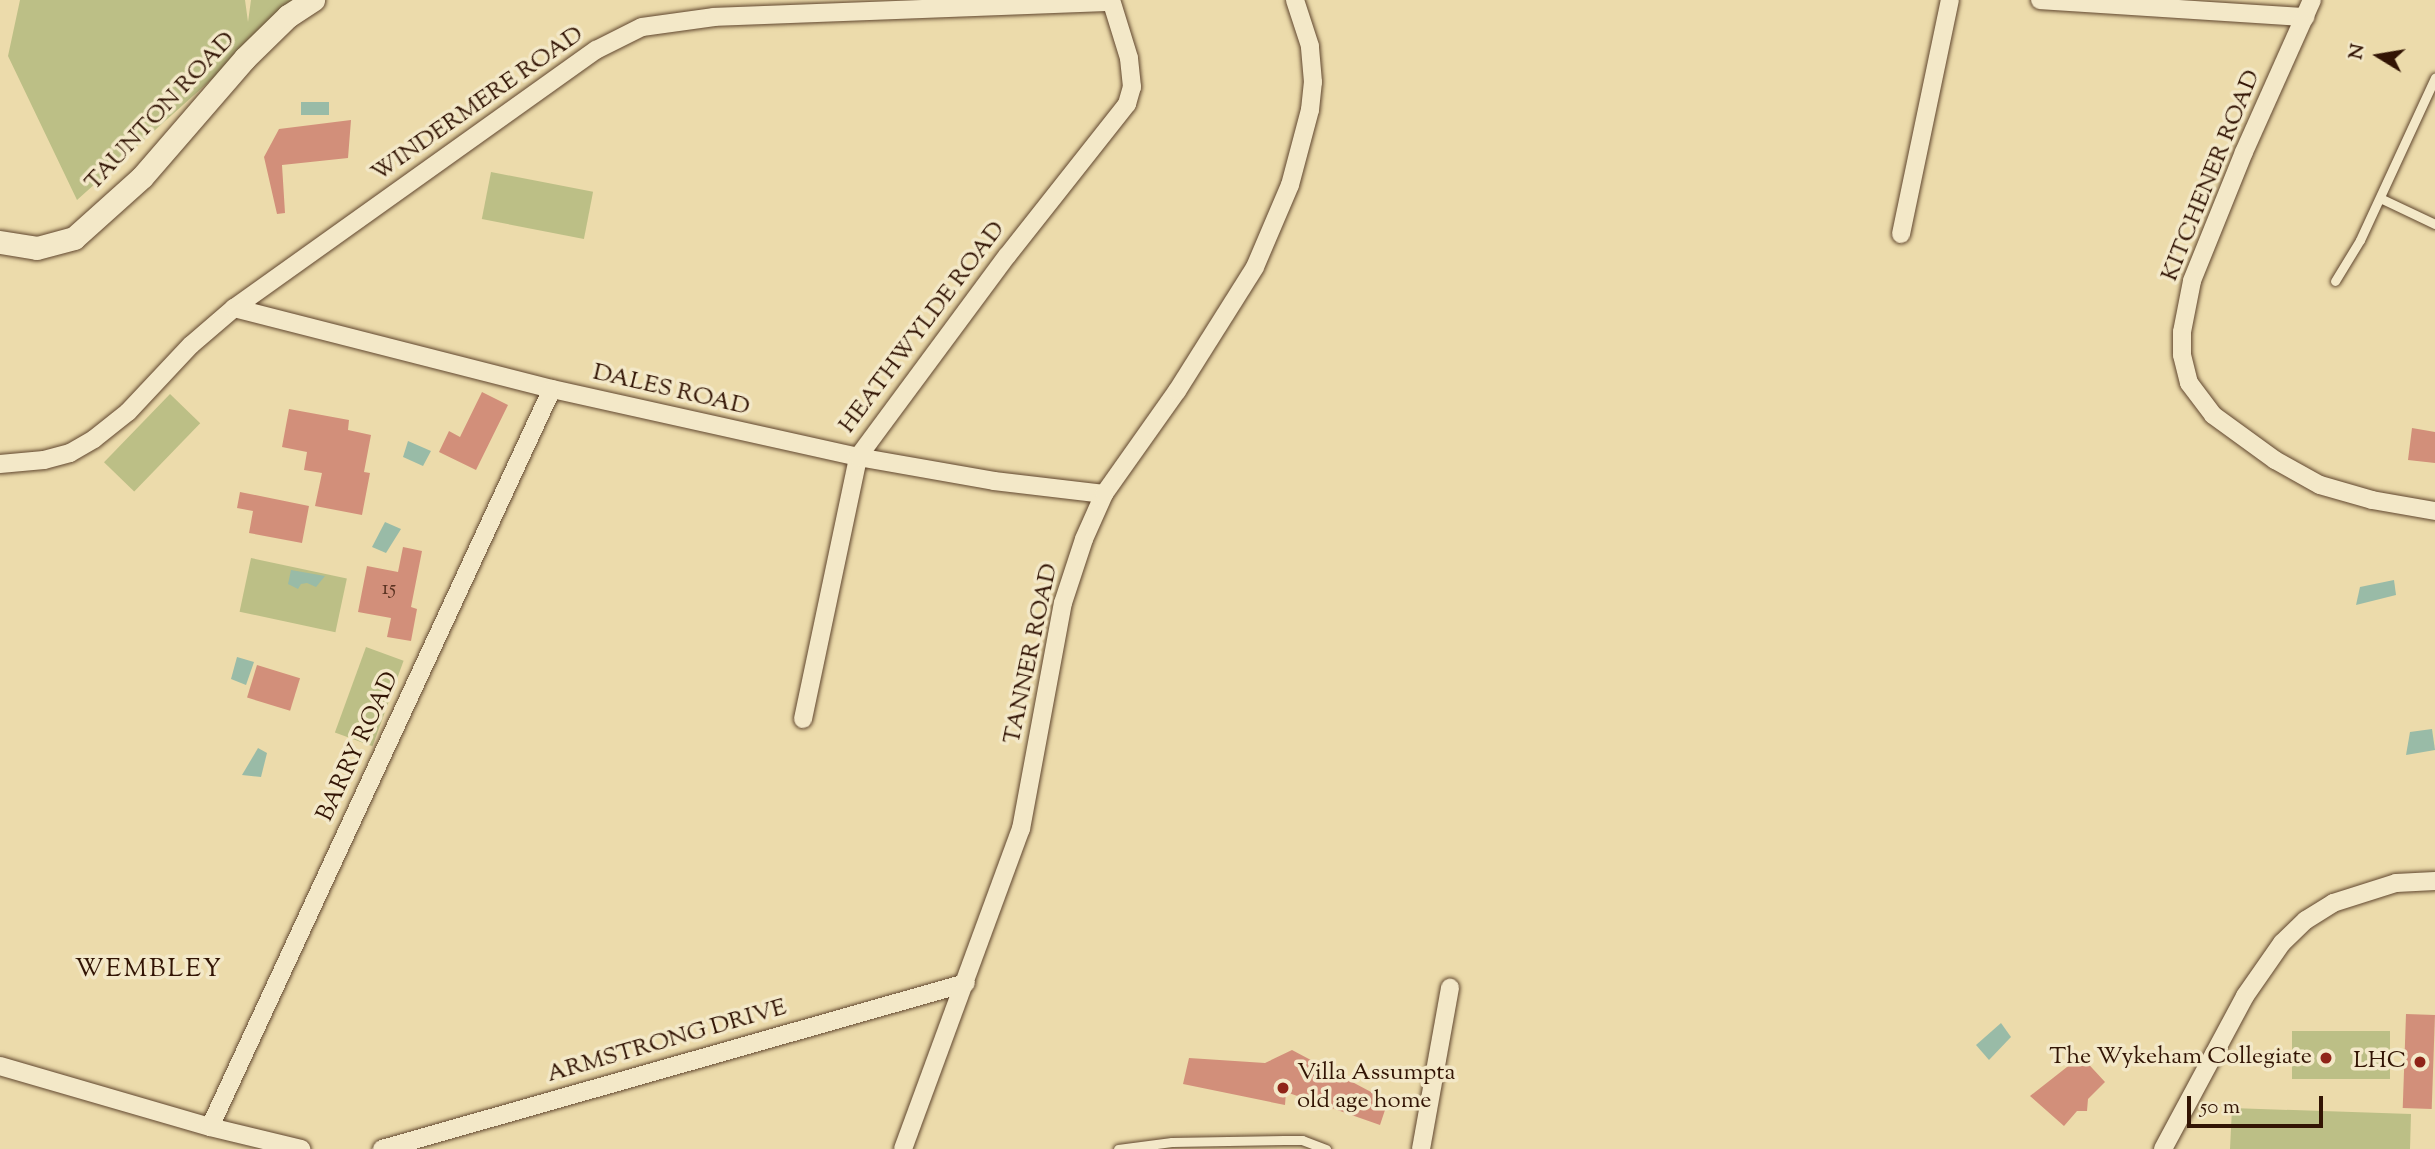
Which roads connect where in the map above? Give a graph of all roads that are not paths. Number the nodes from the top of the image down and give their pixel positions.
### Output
1 (313, 0) edge
2 (1295, 0) edge
3 (1950, 0) edge
4 (2040, 0) edge
5 (2312, 0) edge
6 (1111, 1) edge
7 (2305, 17) junction
8 (2435, 78) edge
9 (2380, 198) junction
10 (2435, 224) edge
11 (1901, 234) dead end
12 (0, 242) edge
13 (2335, 281) dead end
14 (234, 309) junction
15 (552, 389) junction
16 (858, 457) junction
17 (0, 464) edge
18 (1104, 494) junction
19 (2435, 511) edge
20 (803, 719) dead end
21 (2435, 881) edge
22 (966, 983) junction
23 (1450, 988) dead end
24 (0, 1066) edge
25 (210, 1126) junction
26 (1202, 1146) edge
27 (301, 1149) edge
28 (382, 1149) edge
29 (903, 1149) edge
30 (1118, 1149) edge
31 (1326, 1149) edge
32 (1422, 1149) edge
33 (2163, 1149) edge

1 - 12 street, TAUNTON ROAD
2 - 18 street, TANNER ROAD
3 - 11 street
4 - 7 street
5 - 7 street, KITCHENER ROAD
6 - 14 street, WINDERMERE ROAD
6 - 16 street, HEATHWYLDE ROAD
7 - 19 street, KITCHENER ROAD
8 - 9 lane
9 - 10 lane
9 - 13 lane
14 - 15 street, DALES ROAD
14 - 17 street, WINDERMERE ROAD
15 - 16 street, DALES ROAD
15 - 25 street, BARRY ROAD
16 - 18 street, DALES ROAD
16 - 20 street, HEATHWYLDE ROAD
18 - 22 street, TANNER ROAD
21 - 33 street
22 - 28 street, ARMSTRONG DRIVE
22 - 29 street, TANNER ROAD
23 - 32 street
24 - 25 street
25 - 27 street
26 - 30 lane
26 - 31 lane

